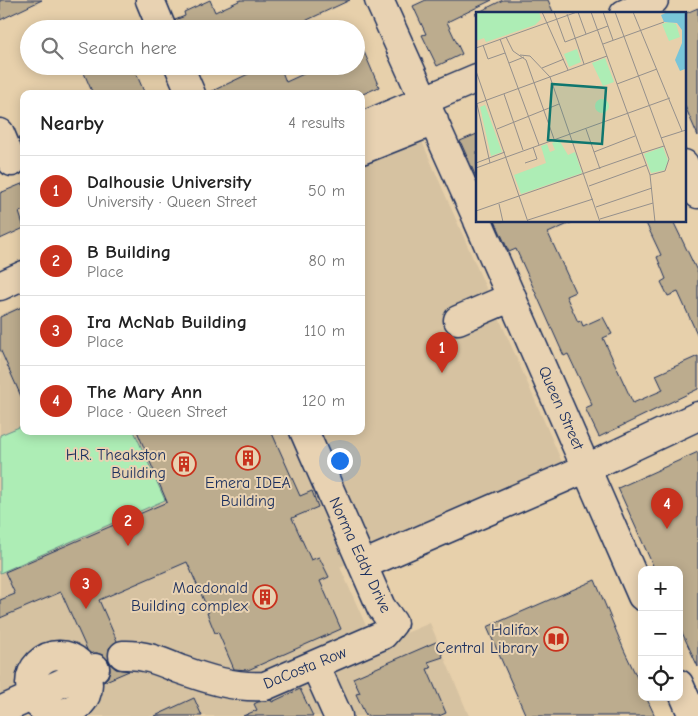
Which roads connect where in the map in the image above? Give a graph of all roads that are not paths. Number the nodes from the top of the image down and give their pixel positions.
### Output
1 (150, 0) edge
2 (379, 0) edge
3 (654, 0) edge
4 (628, 12) edge
5 (158, 20) edge
6 (183, 75) edge
7 (476, 79) edge
8 (189, 90) edge
9 (430, 111) junction
10 (365, 126) edge
11 (0, 133) edge
12 (365, 148) edge
13 (12, 166) edge
14 (686, 168) edge
15 (698, 194) edge
16 (476, 212) edge
17 (480, 222) edge
18 (20, 277) edge
19 (0, 286) edge
20 (512, 297) junction
21 (458, 320) dead end
22 (698, 416) edge
23 (306, 435) edge
24 (587, 468) junction
25 (363, 565) junction
26 (638, 587) edge
27 (393, 623) joint
28 (123, 655) dead end
29 (315, 665) junction
30 (91, 670) dead end
31 (683, 693) edge
32 (0, 711) edge
33 (338, 716) edge
34 (693, 716) edge

1 - 5 street
2 - 9 street, Queen Street
3 - 4 street
6 - 8 street
7 - 9 street
9 - 10 street
9 - 12 street
9 - 16 street, Queen Street
11 - 13 street
14 - 15 street
17 - 20 street, Queen Street
18 - 19 street
20 - 21 street
20 - 24 street, Queen Street
22 - 24 street
23 - 25 street, Norma Eddy Drive
24 - 25 street
24 - 26 street, Queen Street
25 - 27 street, Norma Eddy Drive
27 - 29 street, DaCosta Row
28 - 29 street, DaCosta Row
29 - 33 street
30 - 32 street
31 - 34 street

